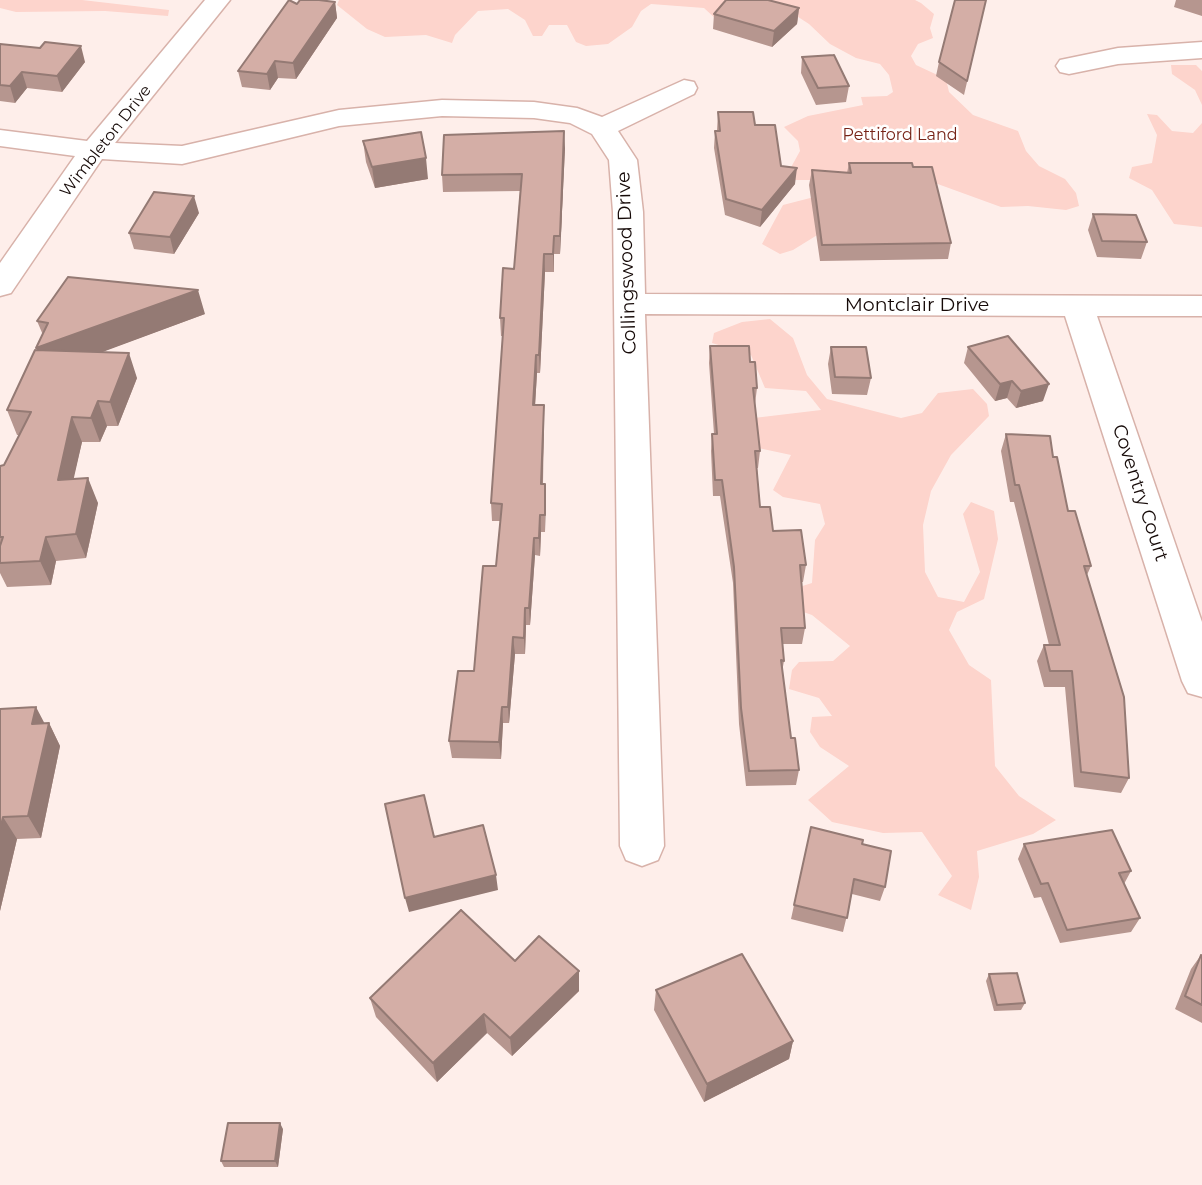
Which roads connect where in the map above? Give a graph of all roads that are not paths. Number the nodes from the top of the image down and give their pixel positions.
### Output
1 (218, 0) edge
2 (1202, 50) edge
3 (1069, 66) dead end
4 (684, 88) dead end
5 (602, 128) junction
6 (0, 138) edge
7 (94, 150) junction
8 (0, 286) edge
9 (631, 304) junction
10 (1078, 306) junction
11 (1202, 306) edge
12 (1202, 681) edge
13 (642, 846) dead end

1 - 7 street, Wimbleton Drive
2 - 3 street
4 - 5 street
5 - 7 street
5 - 9 street, Collingswood Drive
6 - 7 street
7 - 8 street, Wimbleton Drive
9 - 10 street, Montclair Drive
9 - 13 street, Collingswood Drive
10 - 11 street, Montclair Drive
10 - 12 street, Coventry Court

